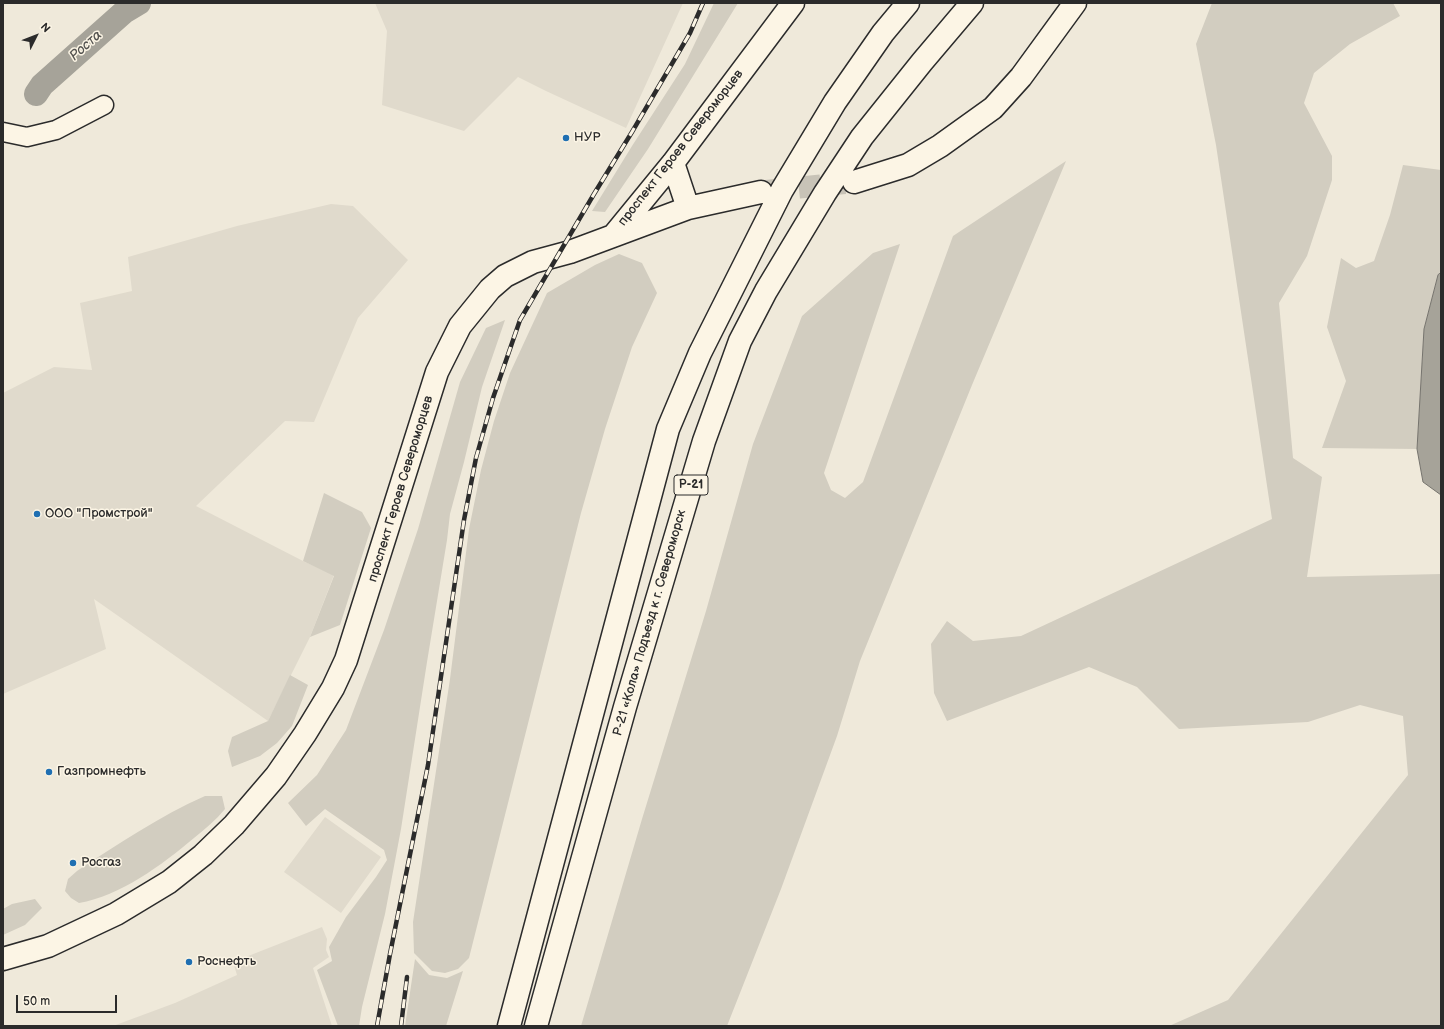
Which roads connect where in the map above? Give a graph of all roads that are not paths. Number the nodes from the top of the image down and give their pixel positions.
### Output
1 (793, 3) edge
2 (908, 3) edge
3 (972, 3) edge
4 (1074, 3) edge
5 (104, 105) dead end
6 (3, 132) edge
7 (673, 163) junction
8 (854, 182) tunnel mouth
9 (761, 192) tunnel mouth
10 (688, 208) junction
11 (613, 236) junction
12 (3, 959) edge
13 (509, 1026) edge
14 (536, 1026) edge

1 - 7 main road, проспект Героев Североморцев
2 - 13 main road, Р-21
3 - 14 main road, Р-21 «Кола» Подъезд к г. Североморск / Р-21
4 - 8 main road
5 - 6 street
7 - 10 main road
7 - 11 main road, проспект Героев Североморцев
9 - 10 main road
10 - 11 main road
11 - 12 main road, проспект Героев Североморцев

